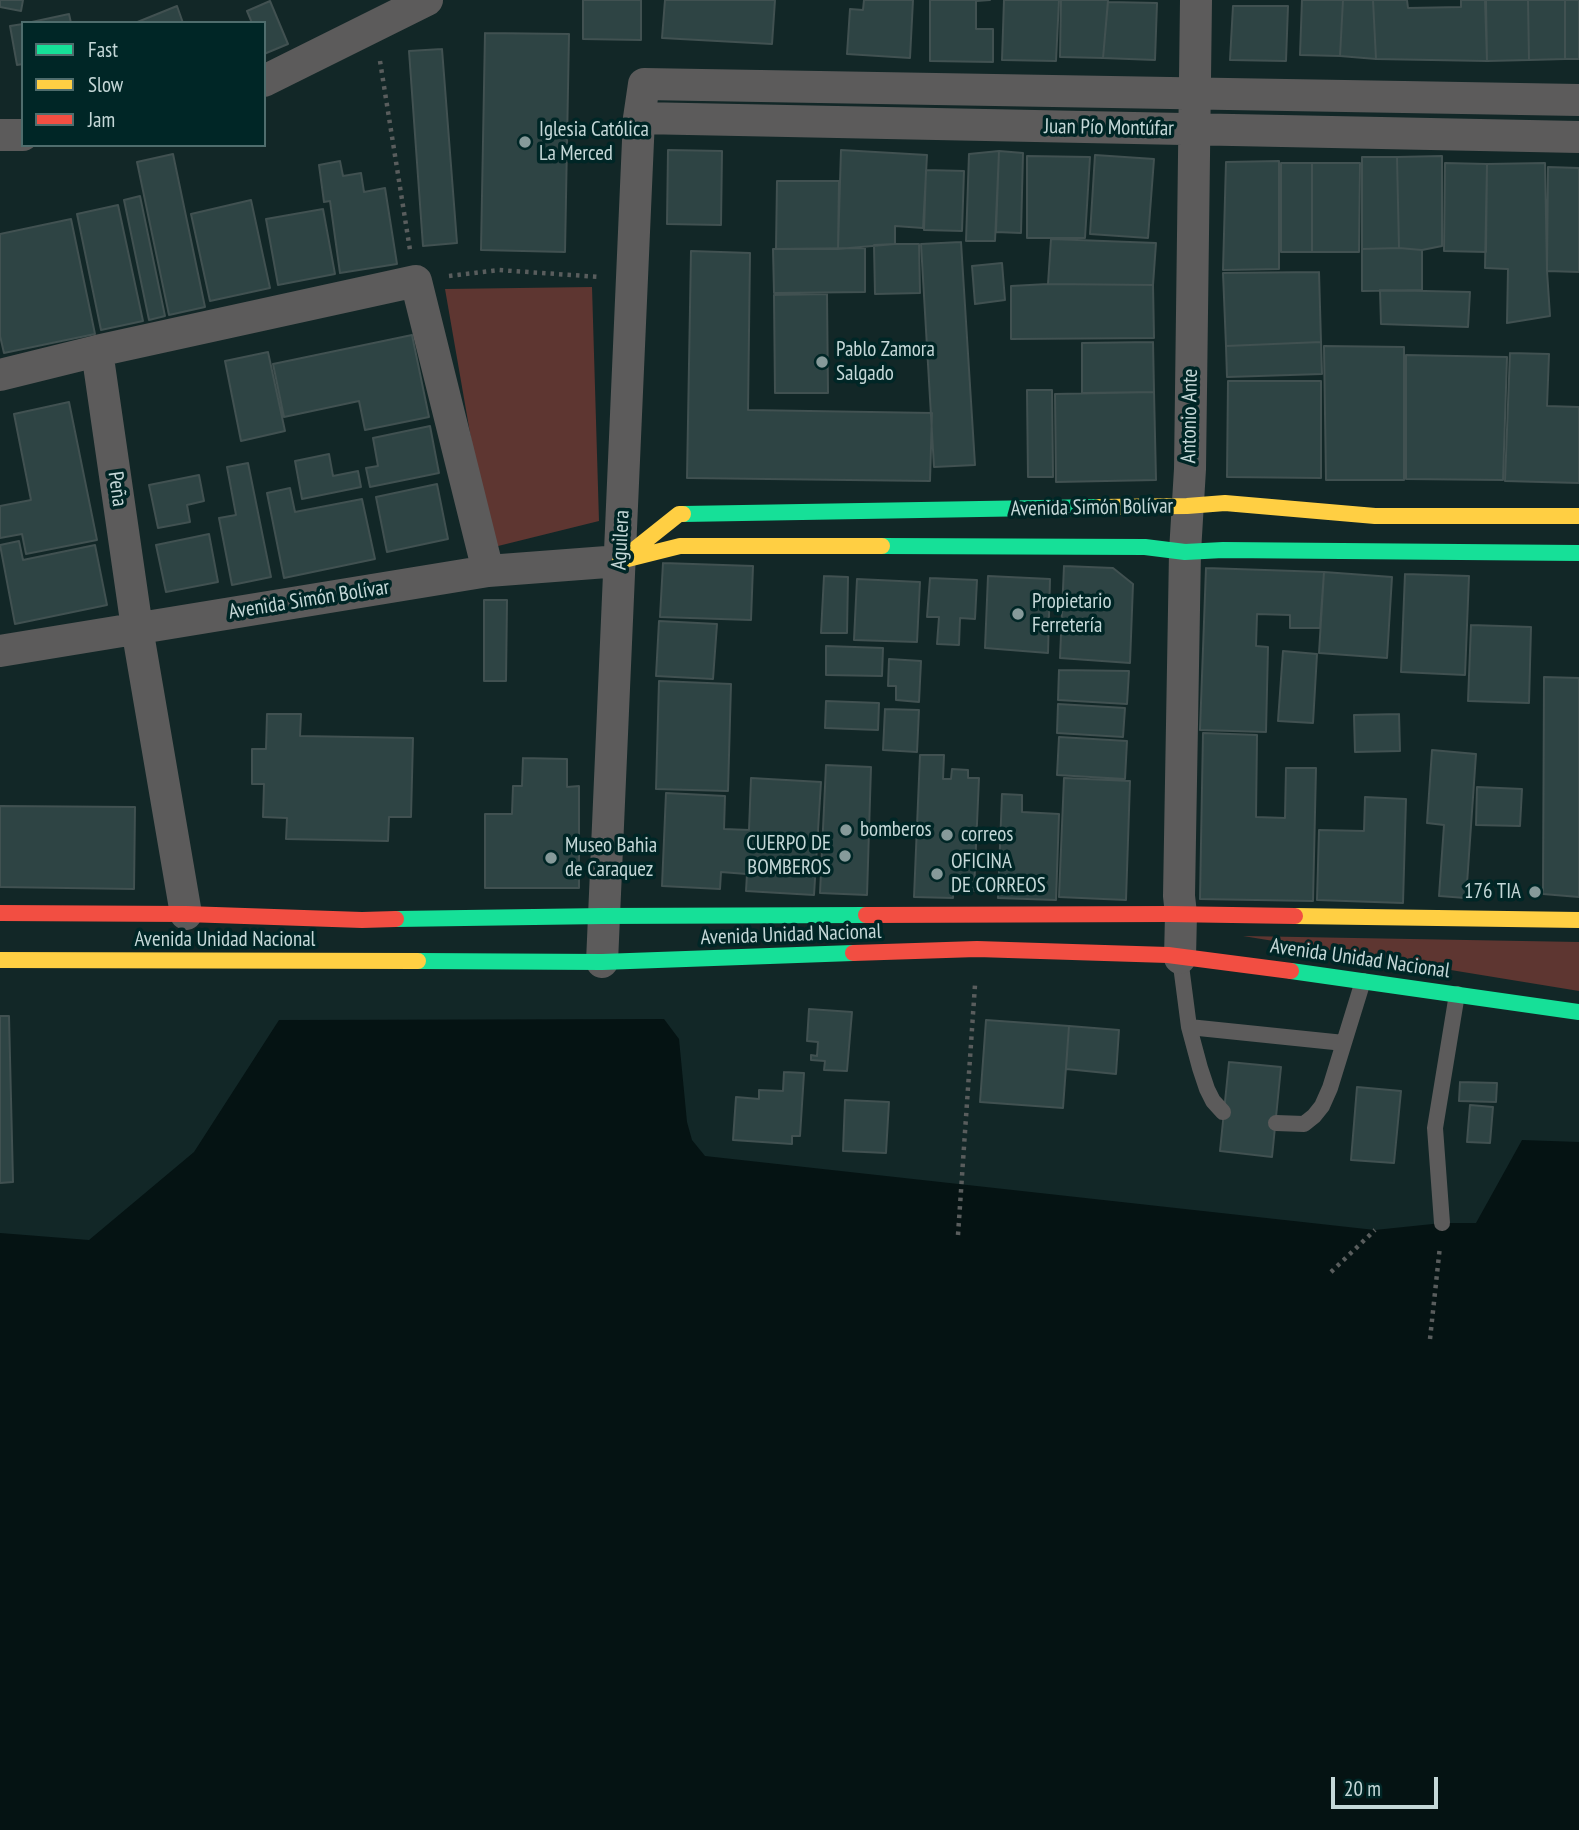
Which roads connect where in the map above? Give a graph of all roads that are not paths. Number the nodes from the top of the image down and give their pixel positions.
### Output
1 (427, 0) edge
2 (1196, 0) edge
3 (266, 80) edge
4 (644, 84) joint
5 (1196, 94) junction
6 (1579, 100) edge
7 (639, 118) junction
8 (1194, 129) junction
9 (0, 135) edge
10 (21, 135) edge
11 (1579, 137) edge
12 (97, 351) junction
13 (0, 375) edge
14 (1187, 506) junction
15 (1579, 516) edge
16 (1185, 552) junction
17 (1579, 553) edge
18 (620, 561) junction
19 (488, 570) junction
20 (137, 628) junction
21 (0, 651) edge
22 (0, 913) edge
23 (186, 914) junction
24 (1181, 914) junction
25 (603, 916) junction
26 (1579, 920) edge
27 (1180, 958) junction
28 (0, 960) edge
29 (602, 962) junction
30 (1363, 981) junction
31 (1457, 994) junction
32 (1579, 1012) edge
33 (1189, 1027) junction
34 (1344, 1043) junction
35 (1223, 1111) dead end
36 (1276, 1123) dead end
37 (1442, 1223) road end

1 - 3 street
2 - 5 street, Antonio Ante
4 - 5 street, Juan Pío Montúfar
4 - 7 street, Aguilera
5 - 6 street, Juan Pío Montúfar
5 - 8 street, Antonio Ante
7 - 8 street, Juan Pío Montúfar
7 - 18 street, Aguilera
8 - 11 street, Juan Pío Montúfar
8 - 14 street, Antonio Ante
9 - 10 street
12 - 13 street
12 - 19 street
12 - 20 street, Peña
14 - 15 main road, Avenida Simón Bolívar
14 - 16 street, Antonio Ante
14 - 18 main road, Avenida Simón Bolívar
16 - 17 main road, Avenida Simón Bolívar
16 - 18 main road, Avenida Simón Bolívar
16 - 24 street, Antonio Ante
18 - 19 street, Avenida Simón Bolívar
18 - 25 street, Aguilera
19 - 20 street, Avenida Simón Bolívar
20 - 21 street, Avenida Simón Bolívar
20 - 23 street, Peña
22 - 23 main road
23 - 25 main road
24 - 25 main road
24 - 26 main road
24 - 27 street, Antonio Ante
25 - 29 street, Aguilera
27 - 29 main road, Avenida Unidad Nacional
27 - 30 main road, Avenida Unidad Nacional
27 - 33 lane
28 - 29 main road, Avenida Unidad Nacional
30 - 31 main road, Avenida Unidad Nacional
30 - 34 lane
31 - 32 main road, Avenida Unidad Nacional
31 - 37 lane
33 - 34 lane
33 - 35 lane
34 - 36 lane

